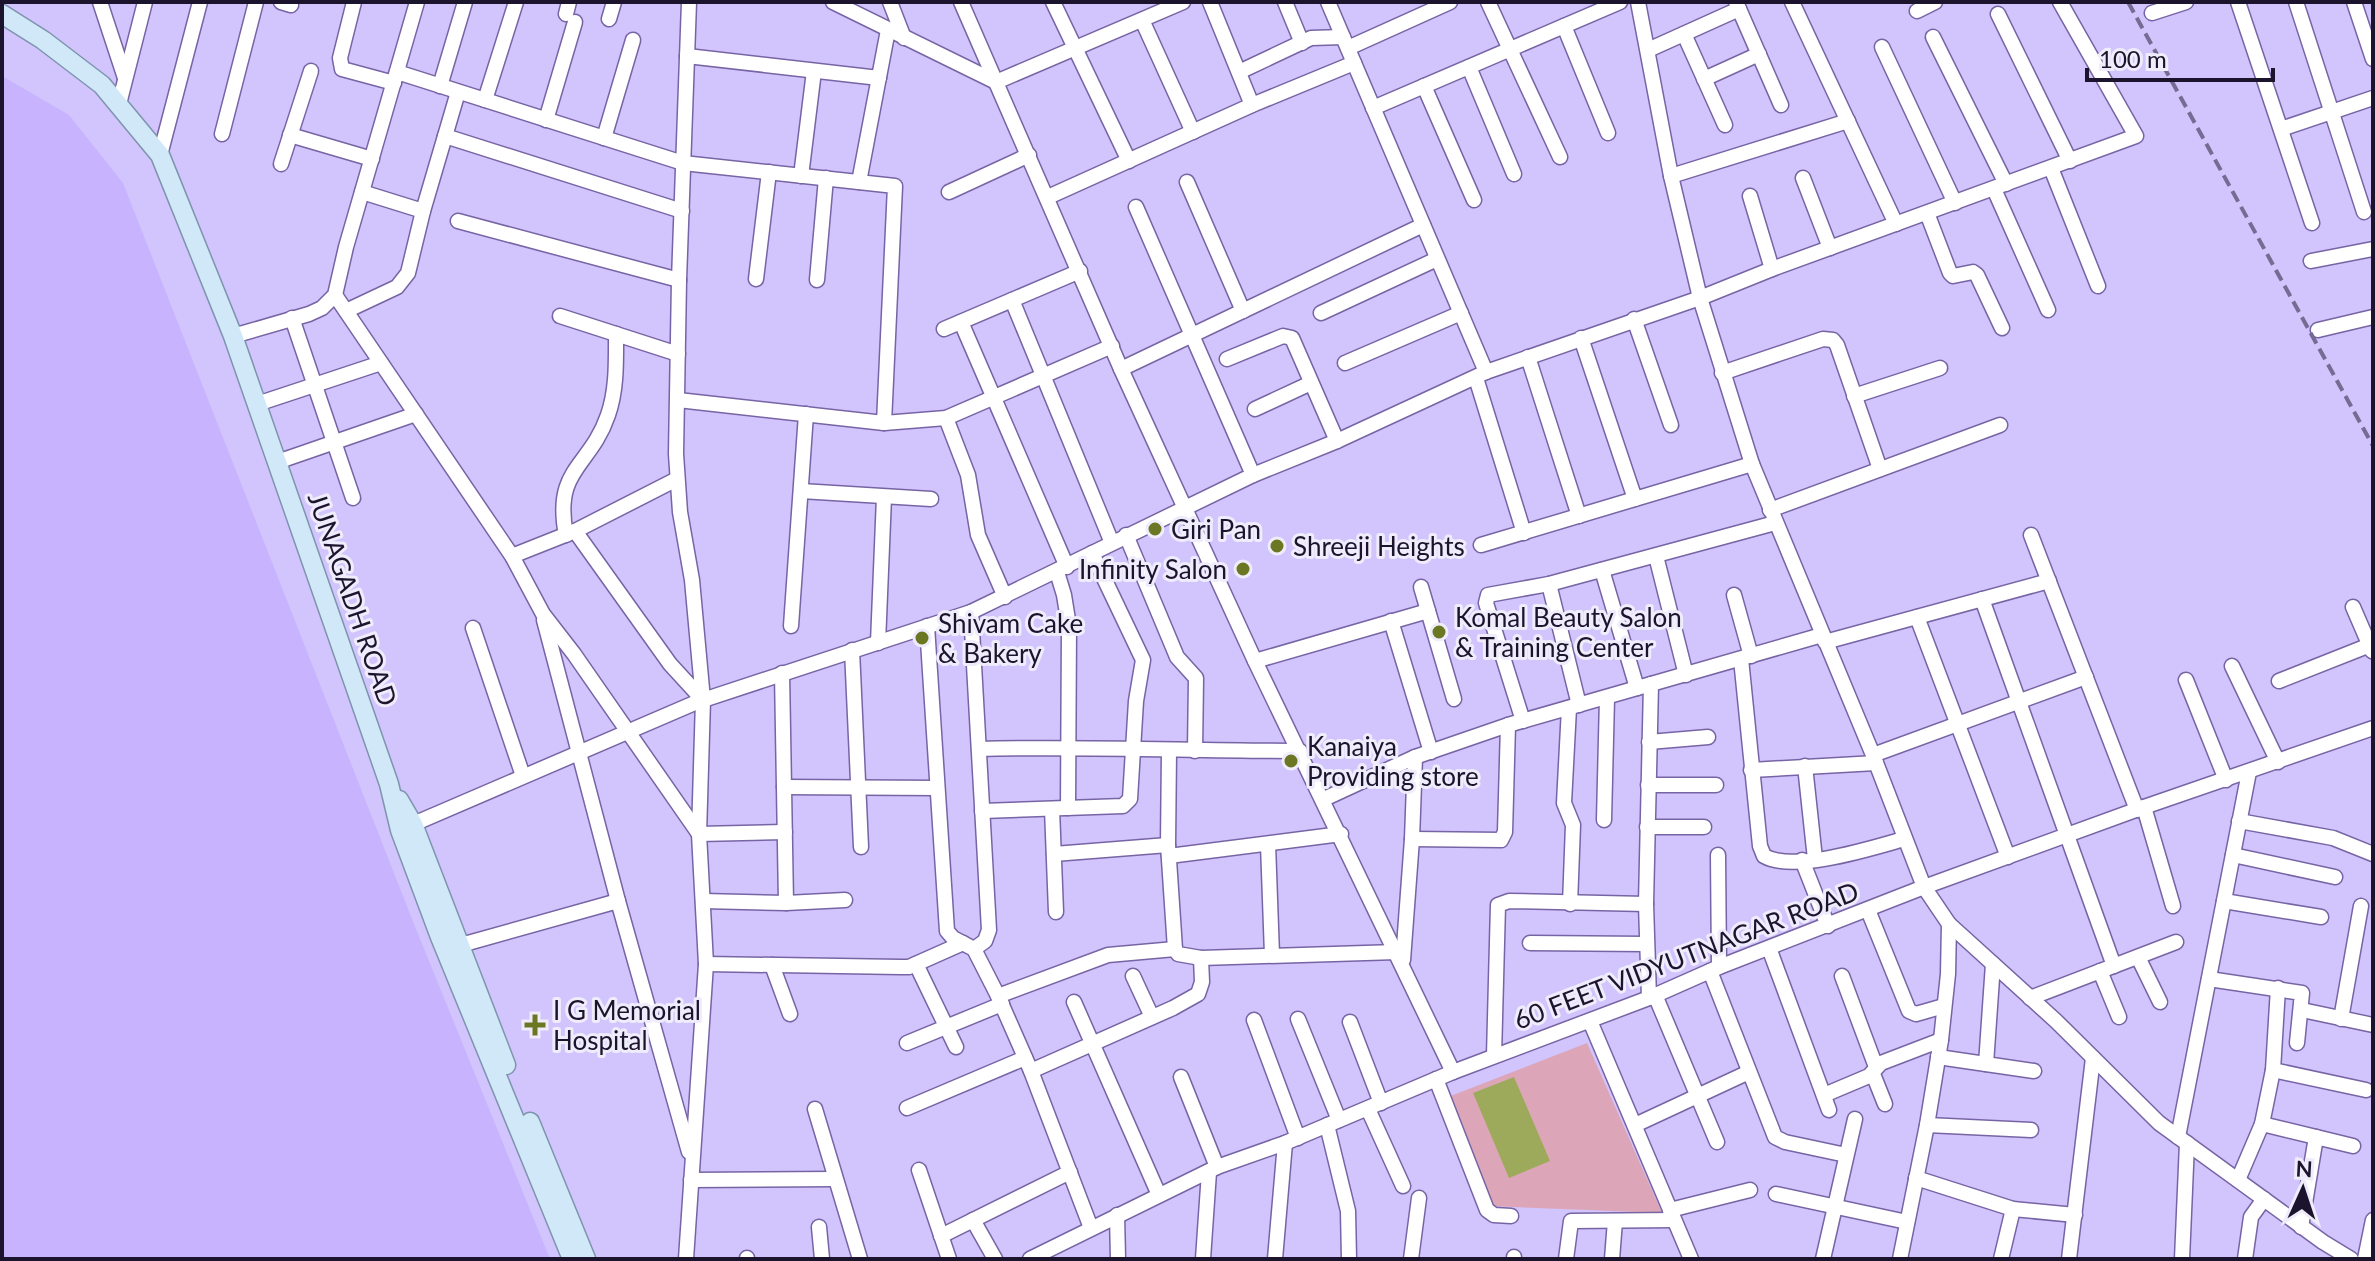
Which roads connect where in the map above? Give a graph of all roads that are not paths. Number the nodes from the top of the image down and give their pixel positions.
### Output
1 (100, 2) edge
2 (145, 2) edge
3 (200, 2) edge
4 (256, 2) edge
5 (354, 2) edge
6 (417, 2) edge
7 (465, 2) edge
8 (516, 2) edge
9 (614, 2) edge
10 (689, 2) edge
11 (890, 2) edge
12 (961, 2) edge
13 (1053, 2) edge
14 (1183, 2) edge
15 (1210, 2) edge
16 (1285, 2) edge
17 (1328, 2) edge
18 (1411, 2) edge
19 (1450, 2) edge
20 (1488, 2) edge
21 (1620, 2) edge
22 (1638, 2) edge
23 (1792, 2) edge
24 (1935, 2) edge
25 (2060, 2) edge
26 (2186, 2) edge
27 (2238, 2) edge
28 (2296, 2) edge
29 (2354, 2) edge
30 (837, 3) edge
31 (1738, 6) edge
32 (1917, 11) dead end
33 (570, 13) edge
34 (2152, 13) dead end
35 (2, 14) edge
36 (1998, 14) dead end
37 (1417, 17) junction
38 (609, 19) dead end
39 (1142, 20) junction
40 (1564, 26) junction
41 (888, 30) junction
42 (1684, 34) junction
43 (1933, 37) dead end
44 (904, 38) junction
45 (633, 40) dead end
46 (2370, 40) edge
47 (1302, 43) junction
48 (1882, 47) dead end
49 (1075, 48) junction
50 (1348, 49) junction
51 (1510, 49) junction
52 (1648, 50) junction
53 (1759, 54) junction
54 (687, 56) junction
55 (2373, 59) edge
56 (1469, 67) junction
57 (311, 71) dead end
58 (814, 71) junction
59 (1239, 72) junction
60 (125, 78) junction
61 (395, 78) junction
62 (879, 78) junction
63 (1704, 79) junction
64 (996, 82) junction
65 (440, 86) junction
66 (1424, 86) junction
67 (458, 92) junction
68 (2373, 98) edge
69 (485, 100) junction
70 (119, 104) junction
71 (1252, 105) junction
72 (1781, 105) dead end
73 (1373, 108) junction
74 (2332, 112) junction
75 (546, 120) junction
76 (1848, 121) junction
77 (1725, 125) dead end
78 (2281, 129) junction
79 (1193, 132) junction
80 (1608, 133) dead end
81 (222, 134) dead end
82 (290, 135) junction
83 (445, 136) junction
84 (604, 138) junction
85 (160, 155) junction
86 (1029, 155) junction
87 (1560, 157) dead end
88 (372, 159) junction
89 (1129, 161) junction
90 (2070, 161) junction
91 (683, 163) junction
92 (281, 164) dead end
93 (2051, 168) junction
94 (769, 172) junction
95 (1514, 174) dead end
96 (801, 176) junction
97 (1671, 176) junction
98 (826, 178) junction
99 (1803, 178) dead end
100 (859, 182) junction
101 (1187, 182) dead end
102 (2000, 186) junction
103 (362, 192) junction
104 (949, 192) dead end
105 (1750, 196) dead end
106 (1048, 197) junction
107 (1474, 200) dead end
108 (1955, 203) junction
109 (1136, 207) dead end
110 (423, 211) junction
111 (682, 211) junction
112 (2364, 212) dead end
113 (1927, 213) junction
114 (458, 221) dead end
115 (2312, 223) dead end
116 (1896, 224) junction
117 (1423, 225) junction
118 (1830, 248) junction
119 (2373, 249) edge
120 (1437, 259) junction
121 (2311, 261) dead end
122 (1772, 269) junction
123 (1080, 271) junction
124 (756, 279) dead end
125 (679, 280) junction
126 (817, 280) dead end
127 (2098, 286) dead end
128 (335, 295) junction
129 (1700, 298) junction
130 (1012, 300) junction
131 (2048, 310) dead end
132 (346, 311) junction
133 (1243, 311) junction
134 (1321, 313) dead end
135 (1461, 313) junction
136 (560, 316) dead end
137 (2373, 317) edge
138 (292, 318) junction
139 (1634, 319) junction
140 (961, 322) junction
141 (2002, 328) dead end
142 (944, 329) dead end
143 (2318, 330) dead end
144 (616, 334) junction
145 (1193, 335) junction
146 (233, 336) junction
147 (1581, 338) junction
148 (1112, 346) junction
149 (678, 354) junction
150 (1528, 357) junction
151 (1227, 359) dead end
152 (381, 363) junction
153 (1345, 363) dead end
154 (1940, 368) dead end
155 (1121, 369) junction
156 (1722, 373) junction
157 (1481, 375) junction
158 (1044, 377) junction
159 (1311, 383) junction
160 (315, 385) junction
161 (1854, 396) junction
162 (993, 397) junction
163 (678, 400) junction
164 (257, 404) junction
165 (1255, 409) dead end
166 (416, 414) junction
167 (806, 414) junction
168 (946, 418) junction
169 (884, 423) junction
170 (1671, 425) dead end
171 (2000, 425) dead end
172 (1337, 441) junction
173 (334, 442) junction
174 (277, 462) junction
175 (1752, 464) junction
176 (1880, 469) junction
177 (1253, 475) junction
178 (677, 479) junction
179 (801, 491) junction
180 (884, 497) junction
181 (353, 498) dead end
182 (931, 499) dead end
183 (1635, 499) junction
184 (1186, 508) junction
185 (1579, 516) junction
186 (1772, 516) junction
187 (571, 533) junction
188 (1524, 533) junction
189 (1126, 535) junction
190 (2031, 535) dead end
191 (1112, 543) junction
192 (1481, 545) dead end
193 (1092, 553) junction
194 (512, 556) junction
195 (1656, 556) junction
196 (1062, 569) junction
197 (1602, 570) junction
198 (2049, 581) junction
199 (1549, 584) junction
200 (1421, 587) dead end
201 (1734, 595) dead end
202 (1005, 597) junction
203 (1982, 599) junction
204 (2353, 607) dead end
205 (1428, 611) junction
206 (971, 612) junction
207 (543, 614) junction
208 (1917, 617) junction
209 (1391, 621) junction
210 (791, 626) dead end
211 (927, 626) junction
212 (473, 628) dead end
213 (1823, 639) junction
214 (878, 643) junction
215 (2371, 649) edge
216 (852, 650) junction
217 (1746, 657) junction
218 (1255, 661) junction
219 (2232, 666) dead end
220 (782, 673) junction
221 (1686, 675) junction
222 (2086, 677) junction
223 (2186, 680) dead end
224 (2279, 681) dead end
225 (1644, 686) junction
226 (1607, 698) junction
227 (1454, 699) dead end
228 (703, 700) junction
229 (2019, 700) junction
230 (1574, 706) junction
231 (1516, 723) junction
232 (1957, 723) junction
233 (2373, 728) edge
234 (628, 731) junction
235 (1708, 737) dead end
236 (1649, 742) junction
237 (1067, 746) junction
238 (1133, 748) junction
239 (979, 749) junction
240 (1169, 751) junction
241 (1195, 751) junction
242 (1300, 751) junction
243 (1431, 752) junction
244 (579, 753) junction
245 (1415, 757) junction
246 (1874, 759) junction
247 (2278, 762) junction
248 (1805, 766) junction
249 (1751, 770) junction
250 (2249, 772) junction
251 (523, 776) junction
252 (2226, 780) junction
253 (1648, 785) junction
254 (1716, 785) dead end
255 (859, 786) junction
256 (784, 787) junction
257 (937, 788) junction
258 (1324, 799) junction
259 (1068, 808) junction
260 (1052, 809) junction
261 (2140, 809) junction
262 (982, 811) junction
263 (1604, 820) dead end
264 (2239, 821) junction
265 (406, 827) junction
266 (1647, 827) junction
267 (1704, 827) dead end
268 (785, 832) junction
269 (699, 834) junction
270 (1341, 834) junction
271 (2067, 836) junction
272 (1412, 839) junction
273 (1904, 839) junction
274 (1268, 844) junction
275 (861, 847) dead end
276 (1169, 850) junction
277 (1054, 854) junction
278 (2373, 854) edge
279 (1718, 855) dead end
280 (2233, 855) junction
281 (2008, 857) junction
282 (1809, 860) junction
283 (2335, 877) dead end
284 (1924, 887) junction
285 (845, 900) dead end
286 (618, 901) junction
287 (703, 901) junction
288 (2224, 901) junction
289 (786, 903) junction
290 (1570, 904) junction
291 (1646, 904) junction
292 (2173, 906) dead end
293 (2361, 906) dead end
294 (1868, 910) junction
295 (1056, 912) dead end
296 (2321, 917) dead end
297 (1949, 924) junction
298 (1828, 926) junction
299 (2176, 942) dead end
300 (1530, 943) dead end
301 (1646, 944) junction
302 (968, 946) junction
303 (452, 948) junction
304 (1769, 948) junction
305 (1175, 949) junction
306 (1272, 955) junction
307 (2138, 957) junction
308 (1201, 958) junction
309 (1400, 958) junction
310 (706, 964) junction
311 (916, 964) junction
312 (1993, 964) junction
313 (772, 965) junction
314 (2107, 968) junction
315 (1715, 969) junction
316 (1133, 976) dead end
317 (1842, 976) dead end
318 (2209, 979) junction
319 (2278, 988) junction
320 (1652, 996) junction
321 (2030, 998) junction
322 (1000, 1000) junction
323 (1074, 1002) dead end
324 (2160, 1002) dead end
325 (1944, 1006) junction
326 (2302, 1010) junction
327 (790, 1014) dead end
328 (1152, 1017) junction
329 (2119, 1017) dead end
330 (1298, 1019) dead end
331 (2341, 1019) junction
332 (1254, 1020) dead end
333 (1590, 1021) junction
334 (1350, 1022) dead end
335 (2373, 1025) edge
336 (947, 1028) junction
337 (1941, 1040) junction
338 (907, 1043) dead end
339 (2297, 1043) dead end
340 (1092, 1044) junction
341 (956, 1047) dead end
342 (1494, 1056) junction
343 (1938, 1057) junction
344 (2093, 1058) junction
345 (1986, 1064) junction
346 (1028, 1065) junction
347 (1874, 1070) junction
348 (2273, 1070) junction
349 (2034, 1071) dead end
350 (1453, 1072) junction
351 (1749, 1072) junction
352 (1181, 1077) dead end
353 (1436, 1079) junction
354 (2366, 1090) dead end
355 (1698, 1095) junction
356 (1824, 1095) junction
357 (1885, 1104) dead end
358 (1374, 1106) junction
359 (907, 1108) dead end
360 (815, 1109) dead end
361 (1829, 1110) dead end
362 (1855, 1119) dead end
363 (1333, 1123) junction
364 (2262, 1124) junction
365 (1635, 1125) junction
366 (1927, 1125) junction
367 (2031, 1130) dead end
368 (2316, 1137) junction
369 (1291, 1140) junction
370 (2183, 1140) junction
371 (1717, 1142) dead end
372 (2353, 1146) dead end
373 (1846, 1155) junction
374 (692, 1164) junction
375 (1213, 1169) junction
376 (919, 1170) dead end
377 (1070, 1172) junction
378 (1916, 1178) junction
379 (835, 1179) junction
380 (691, 1180) junction
381 (2238, 1180) junction
382 (1403, 1186) dead end
383 (1750, 1190) dead end
384 (1776, 1194) dead end
385 (1159, 1195) junction
386 (1419, 1198) dead end
387 (2264, 1199) junction
388 (1834, 1206) junction
389 (2013, 1209) junction
390 (1117, 1215) junction
391 (1672, 1215) junction
392 (2075, 1215) junction
393 (1511, 1216) dead end
394 (973, 1220) junction
395 (2373, 1220) edge
396 (1615, 1221) junction
397 (1907, 1222) junction
398 (819, 1227) dead end
399 (2301, 1227) junction
400 (1091, 1228) junction
401 (941, 1236) junction
402 (2328, 1252) edge
403 (572, 1259) edge
404 (586, 1259) edge
405 (686, 1259) edge
406 (822, 1259) edge
407 (860, 1259) edge
408 (949, 1259) edge
409 (995, 1259) edge
410 (1030, 1259) edge
411 (1118, 1259) edge
412 (1203, 1259) edge
413 (1275, 1259) edge
414 (1349, 1259) edge
415 (1411, 1259) edge
416 (1566, 1259) edge
417 (1612, 1259) edge
418 (1691, 1259) edge
419 (1823, 1259) edge
420 (1900, 1259) edge
421 (2001, 1259) edge
422 (2069, 1259) edge
423 (2182, 1259) edge
424 (2245, 1259) edge
425 (2351, 1259) edge
426 (2365, 1259) edge

1 - 60 street
2 - 60 street
3 - 85 street
4 - 81 street
5 - 61 street
6 - 61 street
7 - 65 street
8 - 69 street
9 - 38 street
10 - 54 street
11 - 44 street
12 - 64 street
13 - 49 street
14 - 39 street
15 - 59 street
16 - 47 street
17 - 50 street
18 - 37 street
19 - 37 street
20 - 51 street
21 - 40 street
22 - 52 street
23 - 76 street
24 - 32 street
25 - 90 street
26 - 34 street
27 - 78 street
28 - 74 street
29 - 46 street
30 - 41 street
31 - 42 street
31 - 53 street
33 - 75 street
35 - 70 main road, JUNAGADH ROAD
36 - 90 street
37 - 50 street
39 - 49 street
39 - 79 street
40 - 51 street
40 - 80 street
41 - 44 street
41 - 62 street
42 - 52 street
42 - 63 street
43 - 102 street
44 - 64 street
45 - 84 street
46 - 55 street
47 - 50 street
47 - 59 street
48 - 108 street
49 - 64 street
49 - 89 street
50 - 71 street
50 - 73 street
51 - 56 street
51 - 87 street
52 - 97 street
53 - 63 street
53 - 72 street
54 - 58 street
54 - 91 street
56 - 66 street
56 - 95 street
57 - 82 street
58 - 62 street
58 - 96 street
59 - 71 street
60 - 70 street
61 - 65 street
61 - 88 street
62 - 100 street
63 - 77 street
64 - 86 street
65 - 67 street
66 - 73 street
66 - 107 street
67 - 69 street
67 - 83 street
68 - 74 street
69 - 75 street
70 - 85 main road, JUNAGADH ROAD
71 - 79 street
73 - 117 street
74 - 78 street
74 - 112 street
75 - 84 street
76 - 97 street
76 - 116 street
78 - 115 street
79 - 89 street
82 - 88 street
82 - 92 street
83 - 110 street
83 - 111 street
84 - 91 street
85 - 146 main road, JUNAGADH ROAD
86 - 104 street
86 - 106 street
88 - 103 street
89 - 106 street
90 - 93 street
91 - 94 street
91 - 111 street
93 - 102 street
93 - 127 street
94 - 96 street
94 - 124 street
96 - 98 street
97 - 129 street
98 - 100 street
98 - 126 street
99 - 118 street
100 - 169 street
101 - 133 street
102 - 108 street
102 - 131 street
103 - 110 street
103 - 128 street
105 - 122 street
106 - 123 street
108 - 113 street
109 - 145 street
110 - 132 street
111 - 125 street
113 - 116 street
113 - 141 street
114 - 125 street
116 - 118 street
117 - 120 street
117 - 133 street
118 - 122 street
119 - 121 street
120 - 134 street
120 - 135 street
122 - 129 street
123 - 130 street
123 - 148 street
125 - 149 street
128 - 132 street
128 - 138 street
129 - 139 street
129 - 156 street
130 - 140 street
130 - 158 street
132 - 152 street
133 - 145 street
135 - 153 street
135 - 157 street
136 - 144 street
137 - 143 street
138 - 146 street
138 - 160 street
139 - 147 street
139 - 170 street
140 - 142 street
140 - 162 street
144 - 149 street
144 - 187 street
145 - 155 street
145 - 177 street
146 - 164 main road, JUNAGADH ROAD
147 - 150 street
147 - 183 street
148 - 155 street
148 - 158 street
149 - 163 street
150 - 157 street
150 - 185 street
151 - 159 street
152 - 160 street
152 - 166 street
154 - 161 street
155 - 184 street
156 - 161 street
156 - 175 street
157 - 172 street
157 - 188 street
158 - 162 street
158 - 191 street
159 - 165 street
159 - 172 street
160 - 164 street
160 - 173 street
161 - 176 street
162 - 168 street
162 - 196 street
163 - 167 street
163 - 178 street
164 - 174 main road, JUNAGADH ROAD
166 - 173 street
166 - 194 street
167 - 169 street
167 - 179 street
168 - 169 street
168 - 202 street
171 - 176 street
172 - 177 street
173 - 174 street
173 - 181 street
174 - 265 main road, JUNAGADH ROAD
175 - 183 street
175 - 186 street
176 - 186 street
177 - 184 street
178 - 187 street
178 - 228 street
179 - 180 street
179 - 210 street
180 - 182 street
180 - 214 street
183 - 185 street
184 - 189 street
184 - 218 street
185 - 188 street
186 - 195 street
186 - 213 street
187 - 194 street
187 - 228 street
188 - 192 street
189 - 191 street
189 - 241 street
190 - 198 street
191 - 193 street
193 - 196 street
193 - 238 street
194 - 207 street
195 - 197 street
195 - 221 street
196 - 202 street
196 - 237 street
197 - 199 street
197 - 225 street
198 - 203 street
198 - 222 street
199 - 230 street
199 - 231 street
200 - 205 street
201 - 217 street
202 - 206 street
203 - 208 street
203 - 229 street
204 - 215 street
205 - 209 street
205 - 227 street
206 - 211 street
206 - 239 street
207 - 234 street
207 - 244 street
208 - 213 street
208 - 232 street
209 - 218 street
209 - 243 street
211 - 214 street
211 - 257 street
212 - 251 street
213 - 217 street
213 - 246 street
214 - 216 street
215 - 224 street
216 - 220 street
216 - 255 street
217 - 221 street
217 - 249 street
218 - 242 street
219 - 247 street
220 - 228 street
220 - 256 street
221 - 225 street
222 - 229 street
222 - 261 street
223 - 252 street
225 - 226 street
225 - 236 street
226 - 230 street
226 - 263 street
228 - 234 street
228 - 269 street
229 - 232 street
229 - 271 street
230 - 231 street
230 - 290 street
231 - 243 street
231 - 272 street
232 - 246 street
232 - 281 street
233 - 247 street, 60 FEET VIDYUTNAGAR ROAD
234 - 244 street
234 - 269 street
235 - 236 street
236 - 253 street
237 - 238 street
237 - 239 street
237 - 259 street
238 - 240 street
238 - 259 street
239 - 262 street
240 - 241 street
240 - 276 street
241 - 242 street
242 - 258 street
243 - 245 street
244 - 251 street
244 - 286 street
245 - 258 street
245 - 272 street
246 - 248 street
246 - 273 street
247 - 250 street, 60 FEET VIDYUTNAGAR ROAD
248 - 249 street
248 - 282 street
249 - 282 street
250 - 252 street, 60 FEET VIDYUTNAGAR ROAD
250 - 264 street
251 - 265 street
252 - 261 street, 60 FEET VIDYUTNAGAR ROAD
253 - 254 street
253 - 266 street
255 - 256 street
255 - 257 street
255 - 275 street
256 - 268 street
257 - 302 street
258 - 270 street
259 - 260 street
260 - 262 street
260 - 277 street
261 - 271 street, 60 FEET VIDYUTNAGAR ROAD
261 - 292 street
262 - 302 street
264 - 278 street
264 - 280 street
265 - 303 main road, JUNAGADH ROAD
266 - 267 street
266 - 291 street
268 - 269 street
268 - 289 street
269 - 287 street
270 - 274 street
270 - 309 street
271 - 281 street, 60 FEET VIDYUTNAGAR ROAD
271 - 314 street
272 - 309 street
273 - 282 street
273 - 284 street
274 - 276 street
274 - 306 street
276 - 277 street
276 - 305 street
277 - 295 street
279 - 315 street
280 - 283 street
280 - 288 street
281 - 284 street, 60 FEET VIDYUTNAGAR ROAD
282 - 298 street
284 - 294 street, 60 FEET VIDYUTNAGAR ROAD
284 - 297 street
285 - 289 street
286 - 303 street
286 - 374 street
287 - 289 street
287 - 310 street
288 - 296 street
288 - 318 street
290 - 291 street
290 - 342 street
291 - 301 street
293 - 331 street
294 - 298 street, 60 FEET VIDYUTNAGAR ROAD
294 - 325 street
297 - 312 street
297 - 325 street
298 - 304 street, 60 FEET VIDYUTNAGAR ROAD
299 - 307 street
300 - 301 street
301 - 320 street
302 - 311 street
302 - 322 street
303 - 403 main road
303 - 404 main road
304 - 315 street, 60 FEET VIDYUTNAGAR ROAD
304 - 356 street
305 - 308 street
305 - 322 street
306 - 308 street
306 - 309 street
307 - 314 street
307 - 324 street
308 - 328 street
309 - 350 street
310 - 313 street
310 - 374 street
311 - 313 street
311 - 336 street
312 - 321 street
312 - 345 street
313 - 327 street
314 - 321 street
314 - 329 street
315 - 320 street, 60 FEET VIDYUTNAGAR ROAD
315 - 351 street
316 - 328 street
317 - 347 street
318 - 319 street
318 - 370 street
319 - 326 street
319 - 348 street
320 - 333 street, 60 FEET VIDYUTNAGAR ROAD
320 - 355 street
321 - 344 street
322 - 336 street
322 - 346 street
323 - 340 street
325 - 337 street
326 - 331 street
326 - 339 street
328 - 340 street
330 - 363 street
331 - 335 street
332 - 369 street
333 - 342 street, 60 FEET VIDYUTNAGAR ROAD
333 - 365 street
334 - 358 street
336 - 338 street
336 - 341 street
337 - 343 street
337 - 347 street
340 - 346 street
340 - 385 street
342 - 350 street, 60 FEET VIDYUTNAGAR ROAD
343 - 345 street
343 - 366 street
344 - 370 street
344 - 392 street
345 - 349 street
346 - 359 street
346 - 377 street
347 - 356 street
347 - 357 street
348 - 354 street
348 - 364 street
350 - 353 street, 60 FEET VIDYUTNAGAR ROAD
351 - 355 street
351 - 373 street
352 - 375 street
353 - 358 street, 60 FEET VIDYUTNAGAR ROAD
353 - 393 street
355 - 365 street
355 - 371 street
356 - 361 street
358 - 363 street, 60 FEET VIDYUTNAGAR ROAD
358 - 382 street
360 - 379 street
362 - 373 street
363 - 369 street, 60 FEET VIDYUTNAGAR ROAD
363 - 414 street
364 - 368 street
364 - 381 street
365 - 391 street
366 - 367 street
366 - 378 street
368 - 372 street
368 - 399 street
369 - 375 street, 60 FEET VIDYUTNAGAR ROAD
369 - 413 street
370 - 381 street
370 - 423 street
373 - 388 street
374 - 380 street
375 - 385 street, 60 FEET VIDYUTNAGAR ROAD
375 - 412 street
376 - 401 street
377 - 394 street
377 - 400 street
378 - 389 street
378 - 397 street
379 - 380 street
379 - 407 street
380 - 405 street
381 - 387 street
383 - 391 street
384 - 388 street
385 - 390 street, 60 FEET VIDYUTNAGAR ROAD
386 - 415 street
387 - 399 street
387 - 424 street
388 - 397 street
388 - 419 street
389 - 392 street
389 - 421 street
390 - 400 street, 60 FEET VIDYUTNAGAR ROAD
390 - 411 street
391 - 396 street
391 - 418 street
392 - 422 street
394 - 401 street
394 - 409 street
395 - 426 street
396 - 416 street
396 - 417 street
397 - 420 street
398 - 406 street
399 - 402 street
400 - 410 street, 60 FEET VIDYUTNAGAR ROAD
401 - 408 street
402 - 425 street

